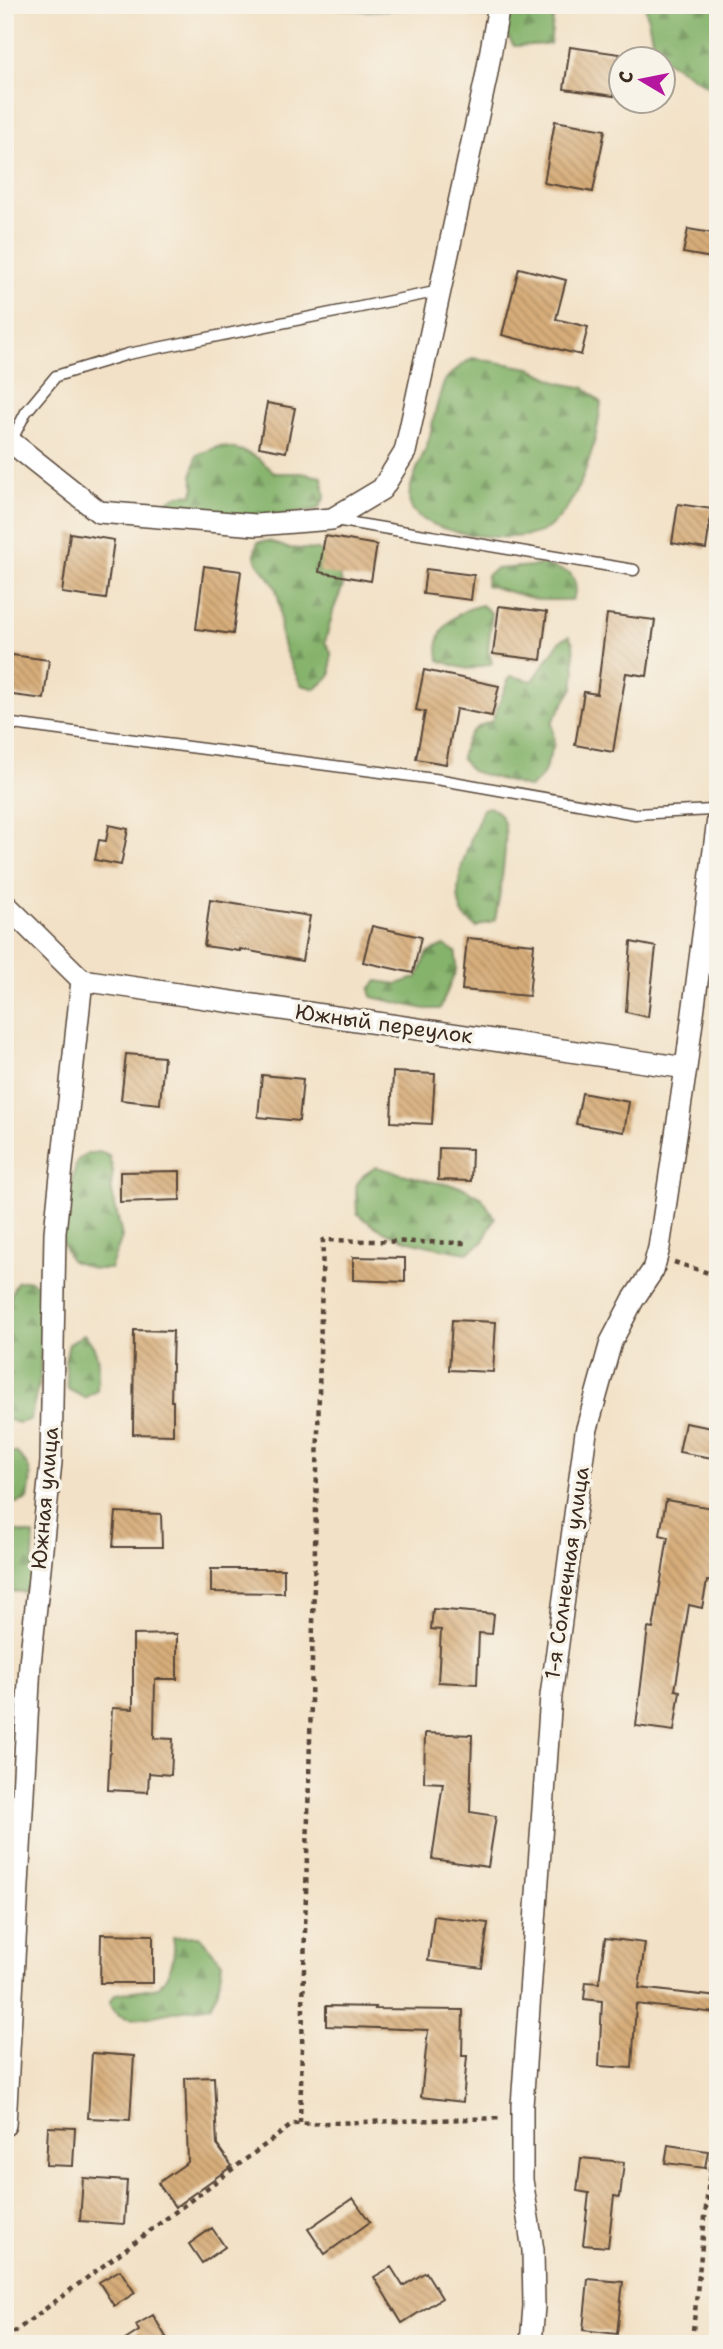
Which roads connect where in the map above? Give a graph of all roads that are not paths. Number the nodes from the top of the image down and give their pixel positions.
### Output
1 (499, 5) edge
2 (440, 292) junction
3 (8, 447) edge
4 (332, 519) junction
5 (634, 570) dead end
6 (5, 723) edge
7 (718, 808) edge
8 (718, 819) edge
9 (5, 904) edge
10 (82, 980) junction
11 (686, 1068) junction
12 (5, 2125) edge
13 (531, 2344) edge

1 - 2 street
2 - 3 lane
2 - 4 street
3 - 4 street
4 - 5 lane
6 - 7 lane
8 - 11 street, 1-я Солнечная улица
9 - 10 street
10 - 11 street, Южный переулок
10 - 12 street, Южная улица
11 - 13 street, 1-я Солнечная улица

